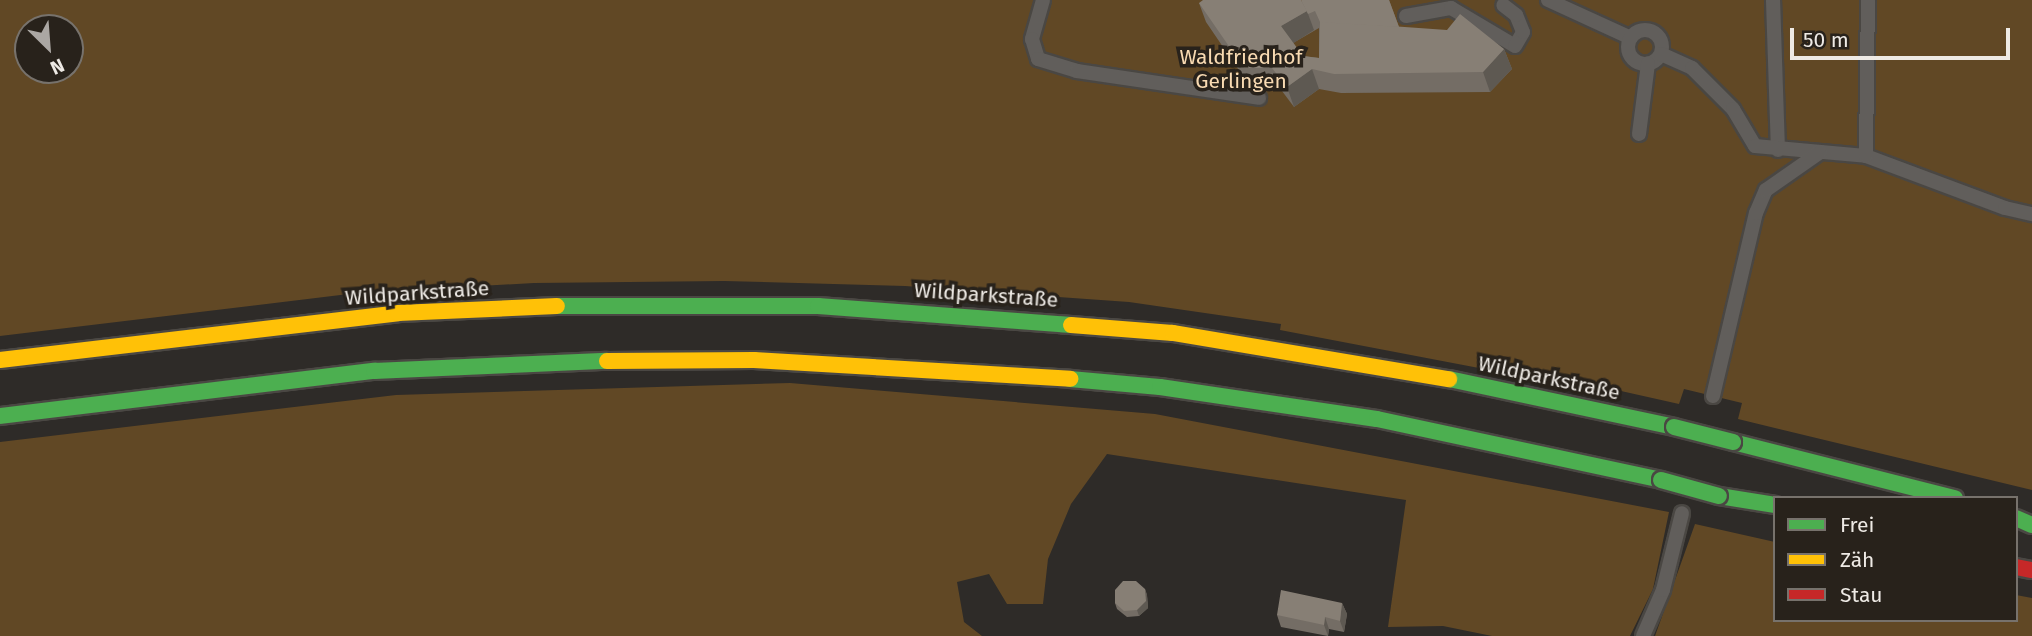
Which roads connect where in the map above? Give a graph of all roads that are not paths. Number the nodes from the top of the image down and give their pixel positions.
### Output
1 (1043, 0) edge
2 (1548, 0) edge
3 (1773, 0) edge
4 (1868, 0) edge
5 (1506, 3) edge
6 (1447, 4) edge
7 (1568, 6) edge
8 (1406, 16) dead end
9 (1484, 24) junction
10 (1631, 38) junction
11 (1661, 54) junction
12 (1648, 64) junction
13 (1259, 98) dead end
14 (1639, 134) dead end
15 (1778, 150) junction
16 (1819, 153) junction
17 (1866, 156) junction
18 (2032, 214) edge
19 (0, 360) edge
20 (1713, 396) dead end
21 (0, 416) edge
22 (1947, 496) edge
23 (1773, 505) edge
24 (1682, 513) dead end
25 (1643, 636) edge

1 - 13 lane
2 - 7 lane
3 - 15 lane
4 - 17 lane
5 - 9 lane
5 - 9 lane
6 - 8 lane
6 - 9 lane
7 - 10 lane
10 - 11 lane
10 - 12 lane
11 - 12 lane
11 - 15 lane
12 - 14 lane
15 - 16 lane
16 - 17 lane
16 - 20 lane
17 - 18 lane
19 - 22 highway, Wildparkstraße, bridge
21 - 23 highway, bridge
24 - 25 lane

